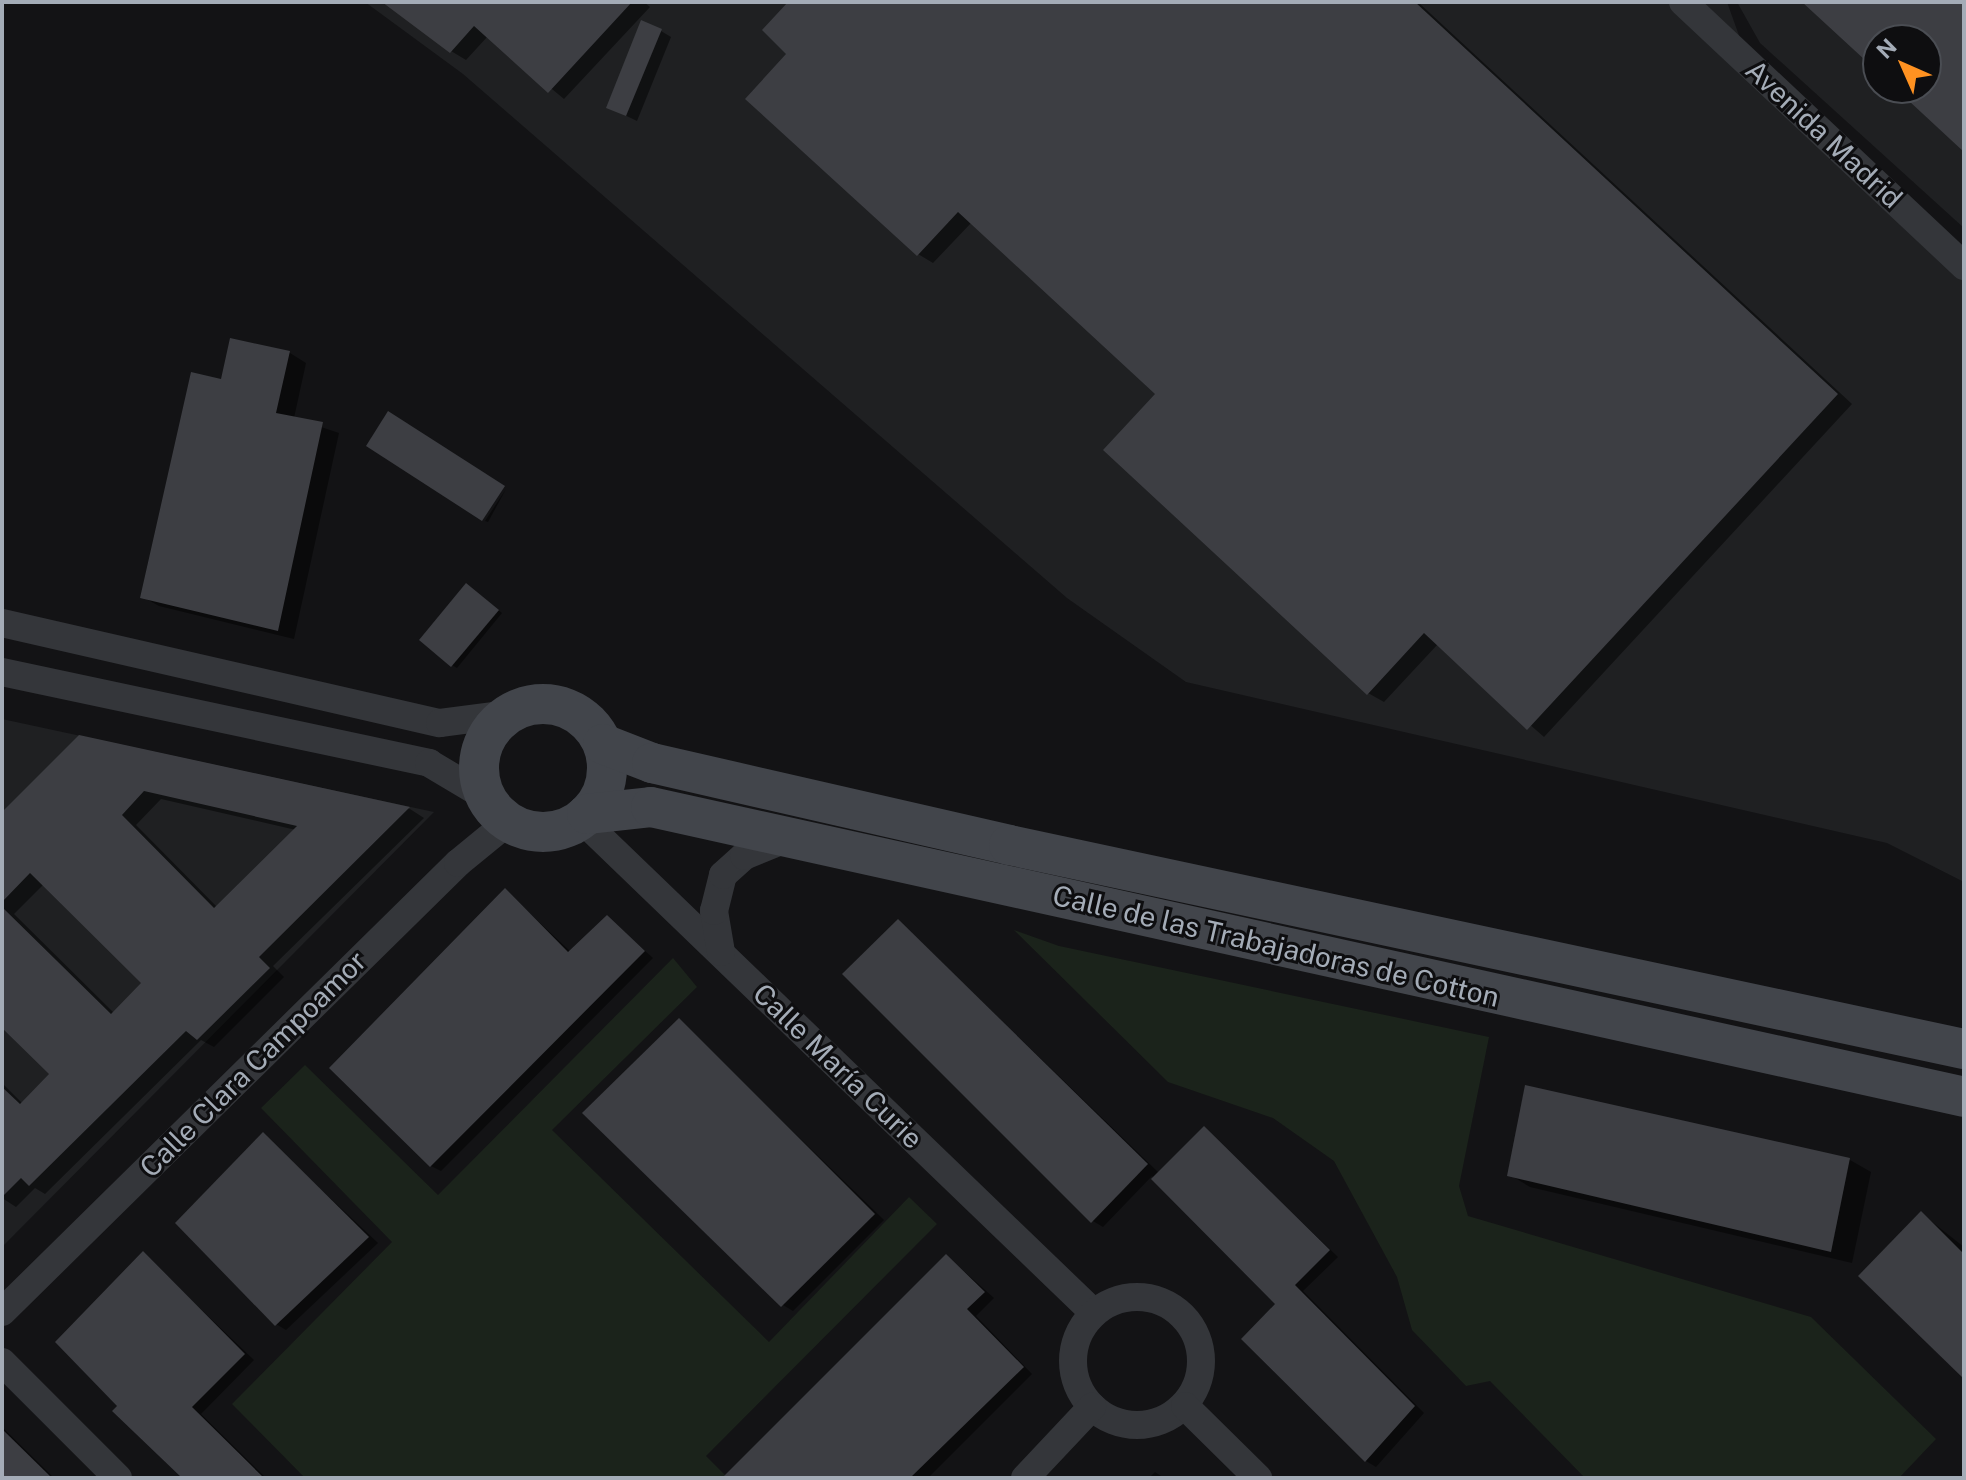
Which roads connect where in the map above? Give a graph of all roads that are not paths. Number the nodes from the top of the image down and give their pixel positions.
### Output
1 (1683, 2) edge
2 (1964, 266) edge
3 (2, 623) edge
4 (2, 672) edge
5 (509, 714) junction
6 (603, 744) junction
7 (497, 810) junction
8 (584, 817) junction
9 (786, 839) junction
10 (721, 952) junction
11 (1964, 1049) edge
12 (1964, 1097) edge
13 (2, 1312) edge
14 (1094, 1313) junction
15 (2, 1362) edge
16 (1185, 1406) junction
17 (1092, 1407) junction
18 (118, 1478) edge
19 (1025, 1478) edge
20 (1258, 1478) edge

1 - 2 street, Avenida Madrid
3 - 5 street
4 - 7 street
5 - 6 street
5 - 7 street
6 - 8 street
6 - 11 street, Calle de las Trabajadoras de Cotton
7 - 8 street
7 - 13 street, Calle Clara Campoamor
8 - 9 street, Calle de las Trabajadoras de Cotton
8 - 10 street, Calle María Curie
9 - 10 street
9 - 12 street, Calle de las Trabajadoras de Cotton
10 - 14 street, Calle María Curie
14 - 16 street
14 - 17 street
15 - 18 street
16 - 17 street
16 - 20 street
17 - 19 street

